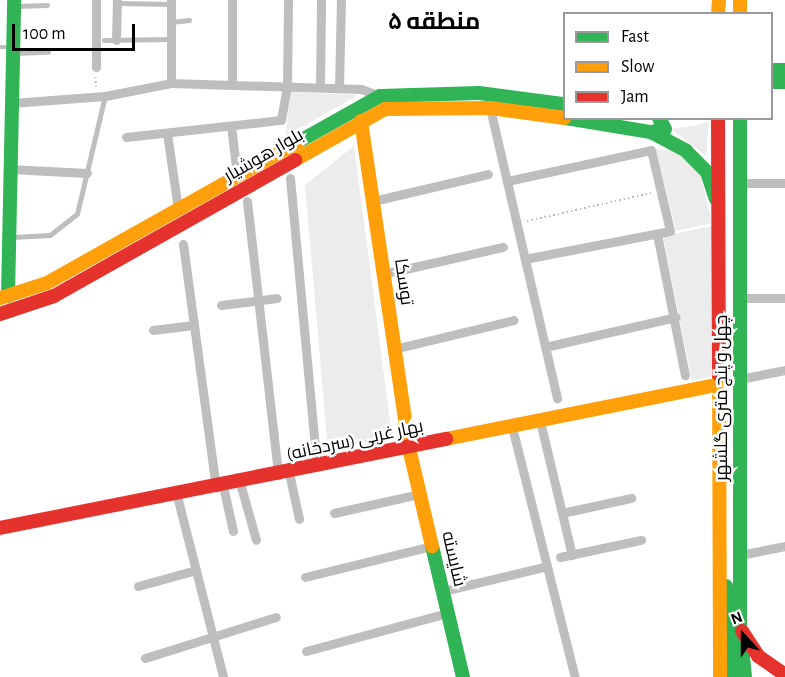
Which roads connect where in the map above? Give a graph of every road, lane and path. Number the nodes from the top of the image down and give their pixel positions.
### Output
1 (96, 0) edge
2 (232, 0) edge
3 (288, 0) edge
4 (321, 0) edge
5 (341, 0) edge
6 (117, 2) edge
7 (171, 2) edge
8 (14, 3) edge
9 (47, 5) dead end
10 (189, 20) dead end
11 (171, 22) junction
12 (171, 39) junction
13 (104, 40) dead end
14 (116, 40) junction
15 (9, 49) edge
16 (48, 52) dead end
17 (96, 67) joint
18 (171, 83) junction
19 (232, 85) junction
20 (287, 86) junction
21 (320, 87) junction
22 (339, 88) junction
23 (101, 96) junction
24 (380, 96) junction
25 (563, 104) edge
26 (490, 108) junction
27 (8, 109) edge
28 (563, 118) edge
29 (577, 120) edge
30 (660, 120) edge
31 (718, 120) edge
32 (740, 120) edge
33 (361, 121) junction
34 (231, 126) junction
35 (651, 132) junction
36 (167, 133) junction
37 (126, 137) dead end
38 (236, 166) dead end
39 (10, 169) junction
40 (87, 173) junction
41 (488, 174) dead end
42 (290, 178) dead end
43 (507, 181) junction
44 (740, 183) junction
45 (785, 183) edge
46 (5, 186) edge
47 (660, 190) junction
48 (247, 201) dead end
49 (373, 201) junction
50 (719, 210) junction
51 (175, 216) junction
52 (517, 224) junction
53 (148, 234) junction
54 (657, 234) junction
55 (4, 237) edge
56 (183, 244) dead end
57 (503, 247) dead end
58 (525, 259) junction
59 (383, 274) junction
60 (4, 291) edge
61 (277, 298) dead end
62 (740, 298) junction
63 (785, 298) edge
64 (257, 301) junction
65 (221, 305) dead end
66 (0, 314) edge
67 (676, 317) junction
68 (514, 320) dead end
69 (194, 325) junction
70 (153, 330) dead end
71 (545, 347) junction
72 (394, 349) junction
73 (785, 370) edge
74 (685, 375) dead end
75 (740, 379) junction
76 (717, 385) junction
77 (557, 398) dead end
78 (540, 422) junction
79 (512, 427) junction
80 (409, 448) junction
81 (317, 467) junction
82 (284, 474) junction
83 (240, 483) junction
84 (220, 487) junction
85 (420, 494) junction
86 (177, 496) junction
87 (630, 498) dead end
88 (334, 513) dead end
89 (562, 513) junction
90 (299, 519) dead end
91 (0, 528) edge
92 (233, 531) dead end
93 (256, 540) dead end
94 (641, 540) dead end
95 (432, 546) junction
96 (785, 546) edge
97 (572, 555) junction
98 (740, 555) junction
99 (560, 557) dead end
100 (720, 560) junction
101 (547, 566) junction
102 (196, 570) junction
103 (305, 577) dead end
104 (138, 586) dead end
105 (443, 591) junction
106 (448, 613) junction
107 (276, 617) dead end
108 (740, 627) junction
109 (213, 637) junction
110 (306, 651) dead end
111 (144, 658) dead end
112 (785, 675) edge
113 (223, 677) edge
114 (463, 677) edge
115 (575, 677) edge
116 (720, 677) edge
117 (732, 677) edge
118 (745, 677) edge

1 - 17 street
2 - 19 street
3 - 20 street
4 - 21 street
5 - 22 street
6 - 7 lane
6 - 14 street
7 - 11 street
8 - 9 lane
8 - 15 main road
10 - 11 lane
11 - 12 street
12 - 14 lane
12 - 18 street
13 - 14 lane
15 - 16 lane
15 - 27 main road
17 - 23 path
18 - 19 street
18 - 23 street
19 - 20 street
20 - 21 street
20 - 34 street
21 - 22 street
22 - 24 street
23 - 27 street
23 - 40 lane
24 - 25 main road, بلوار هوشیار
24 - 51 main road, بلوار هوشیار
26 - 28 main road, بلوار هوشیار
26 - 33 main road, بلوار هوشیار
26 - 43 street
27 - 39 main road
29 - 35 main road, بلوار هوشیار
30 - 35 main road
31 - 50 main road, چهل و پنج متری گلشهر
32 - 44 main road, چهل و پنج متری گلشهر
33 - 49 main road, توسکا
33 - 51 main road, بلوار هوشیار
34 - 36 street
34 - 38 street
35 - 50 main road, بلوار هوشیار
36 - 37 street
36 - 51 street
39 - 40 street
39 - 46 main road
40 - 55 lane
41 - 49 street
42 - 81 street
43 - 47 street
43 - 52 street
44 - 45 street
44 - 62 main road, چهل و پنج متری گلشهر
46 - 55 main road
47 - 52 path
47 - 54 street
48 - 64 street
49 - 59 main road, توسکا
50 - 76 main road, چهل و پنج متری گلشهر
51 - 53 main road, بلوار هوشیار
52 - 58 street
53 - 60 main road, بلوار هوشیار
53 - 66 main road, بلوار هوشیار
54 - 58 street
54 - 67 street
55 - 60 main road
56 - 69 street
57 - 59 street
58 - 71 street
59 - 72 main road, توسکا
61 - 64 street
62 - 63 street
62 - 75 main road, چهل و پنج متری گلشهر
64 - 65 street
64 - 82 street
67 - 71 street
67 - 74 street
68 - 72 street
69 - 70 street
69 - 84 street
71 - 77 street
72 - 80 main road, توسکا
73 - 75 street
75 - 98 main road, چهل و پنج متری گلشهر
76 - 78 main road, بهار غربی (سردخانه)
76 - 100 main road, چهل و پنج متری گلشهر
78 - 79 main road, بهار غربی (سردخانه)
78 - 89 street
79 - 80 main road, بهار غربی (سردخانه)
79 - 101 street
80 - 81 main road, بهار غربی (سردخانه)
80 - 85 main road, شایسته
81 - 82 main road, بهار غربی (سردخانه)
82 - 83 main road, بهار غربی (سردخانه)
82 - 90 street
83 - 84 main road, بهار غربی (سردخانه)
83 - 93 street
84 - 86 main road, بهار غربی (سردخانه)
84 - 92 street
85 - 88 street
85 - 95 main road, شایسته
86 - 91 main road, بهار غربی (سردخانه)
86 - 102 street
87 - 89 street
89 - 97 street
94 - 97 street
95 - 103 street
95 - 105 main road, شایسته
96 - 98 street
97 - 99 street
98 - 108 main road, چهل و پنج متری گلشهر
100 - 116 main road, چهل و پنج متری گلشهر
100 - 117 main road
101 - 105 street
101 - 115 street
102 - 104 street
102 - 109 street
105 - 106 main road, شایسته
106 - 110 street
106 - 114 main road, شایسته
107 - 109 street
108 - 112 main road
108 - 118 main road, چهل و پنج متری گلشهر
109 - 111 street
109 - 113 street

